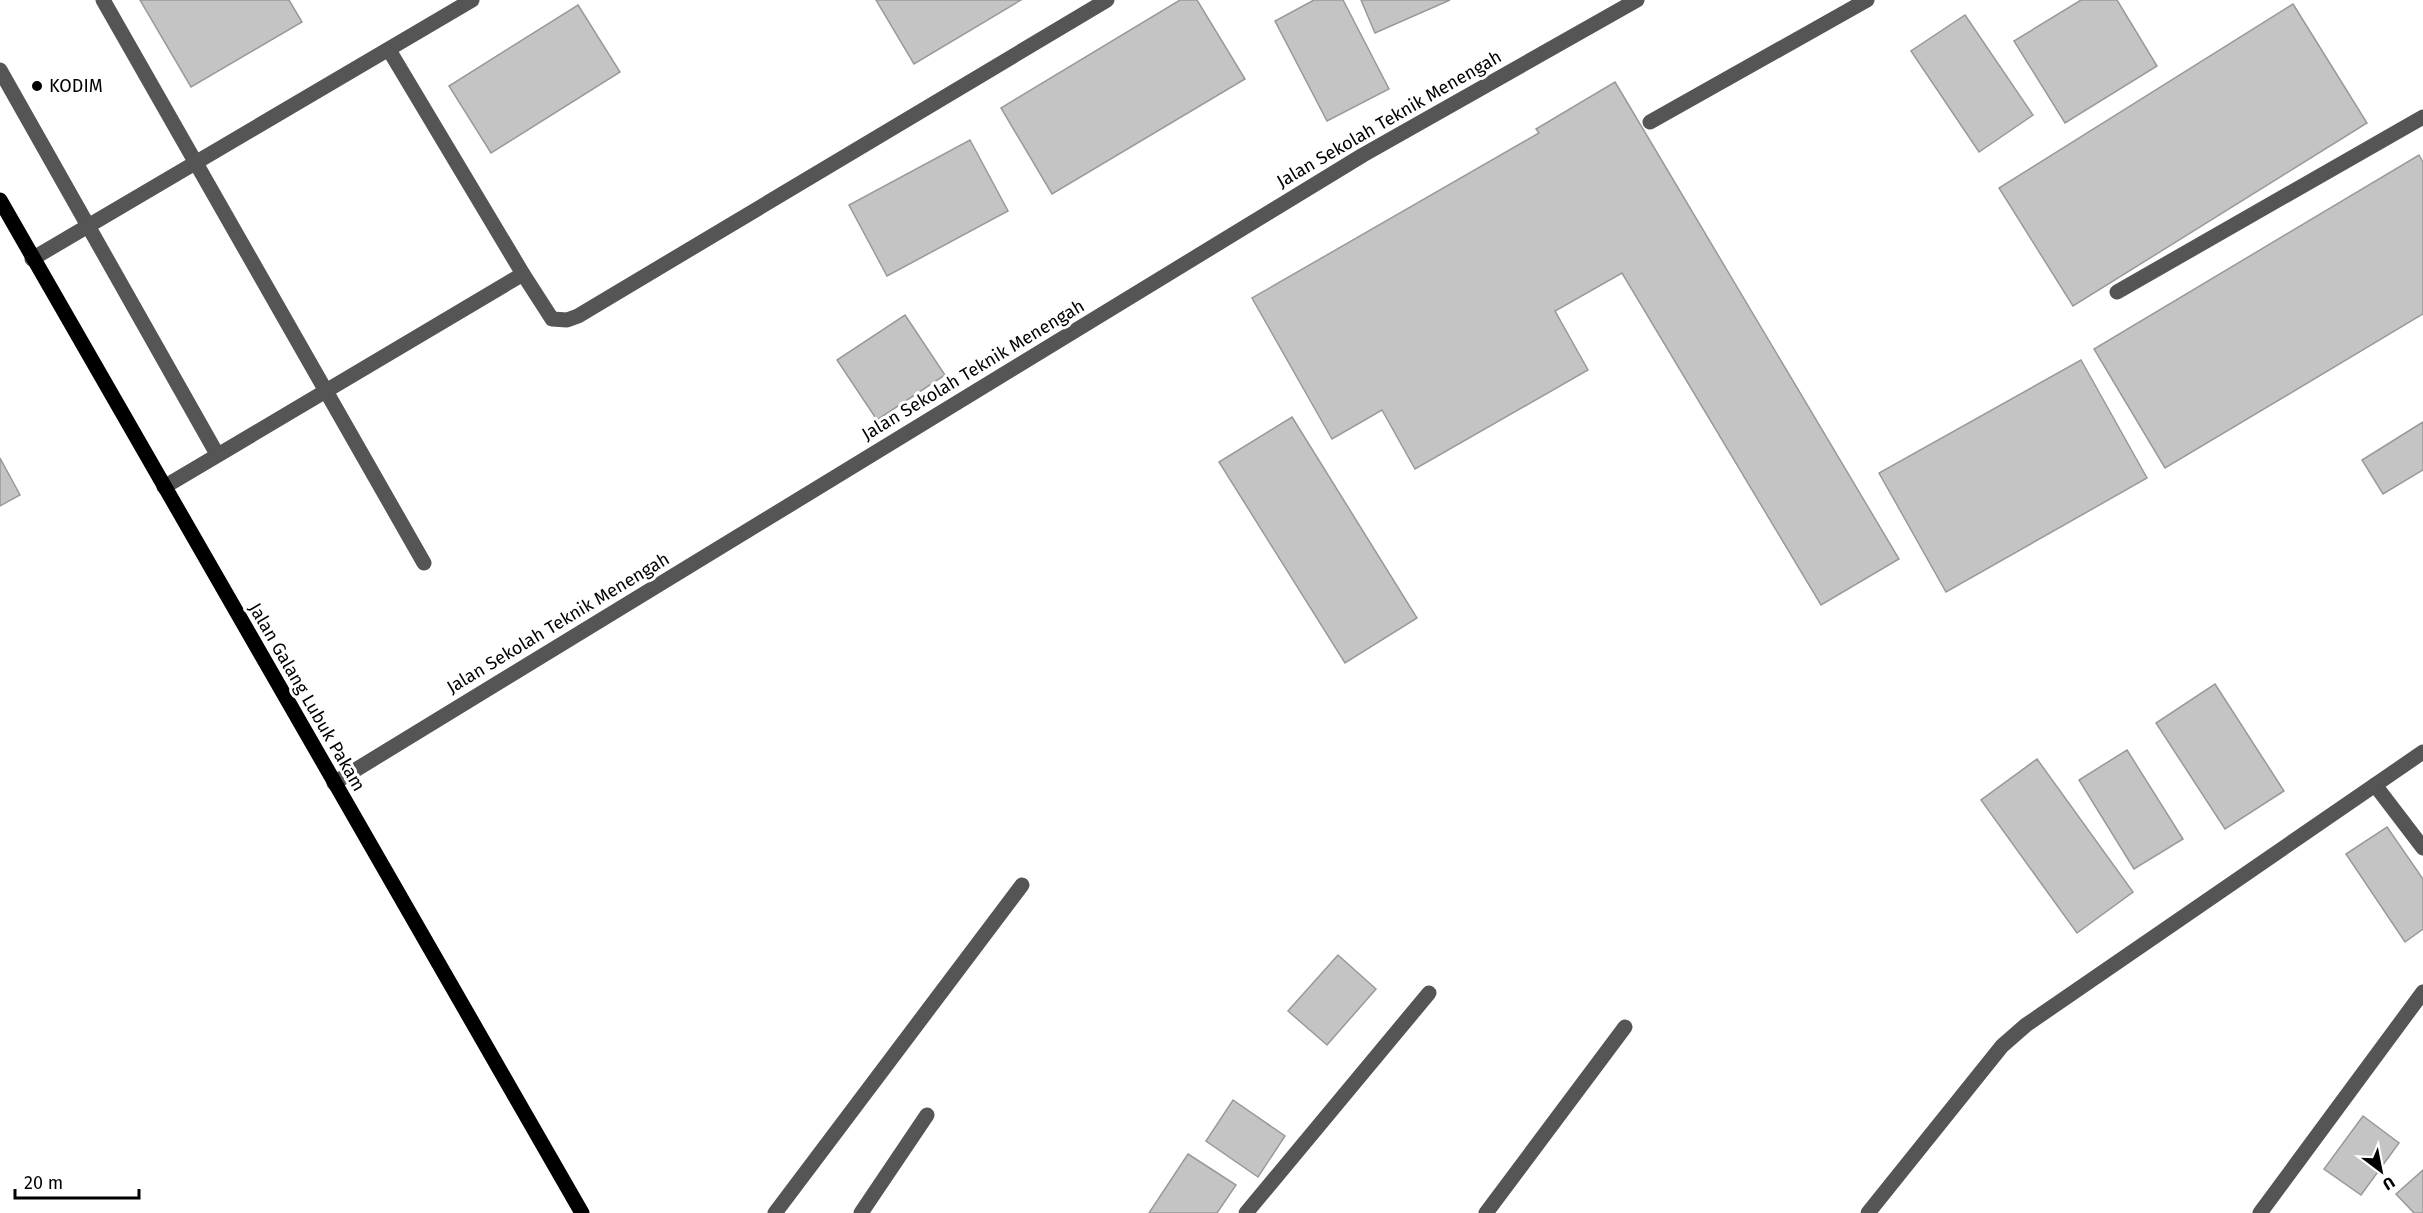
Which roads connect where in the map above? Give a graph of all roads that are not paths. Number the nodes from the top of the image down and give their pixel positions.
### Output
1 (103, 0) edge
2 (472, 0) edge
3 (1107, 0) edge
4 (1637, 0) edge
5 (1867, 0) edge
6 (389, 50) junction
7 (0, 70) edge
8 (2423, 117) edge
9 (1650, 122) dead end
10 (193, 163) junction
11 (0, 200) edge
12 (88, 226) junction
13 (32, 259) junction
14 (523, 274) junction
15 (2117, 292) dead end
16 (326, 392) junction
17 (217, 454) junction
18 (164, 487) junction
19 (424, 563) dead end
20 (2423, 752) edge
21 (334, 783) junction
22 (2374, 785) junction
23 (2423, 848) edge
24 (1022, 885) dead end
25 (2423, 992) edge
26 (1429, 993) dead end
27 (1625, 1027) dead end
28 (927, 1115) dead end
29 (582, 1213) edge
30 (775, 1213) edge
31 (861, 1213) edge
32 (1246, 1213) edge
33 (1486, 1213) edge
34 (1868, 1213) edge
35 (2260, 1213) edge

1 - 10 street
2 - 6 street
3 - 14 street
4 - 21 street, Jalan Sekolah Teknik Menengah
5 - 9 street
6 - 10 street
6 - 14 street
7 - 12 street
8 - 15 street
10 - 12 street
10 - 16 street
11 - 13 main road, Jalan Galang Lubuk Pakam
12 - 13 street
12 - 17 street
13 - 18 main road, Jalan Galang Lubuk Pakam
14 - 16 street
16 - 17 street
16 - 19 street
17 - 18 street
18 - 21 main road, Jalan Galang Lubuk Pakam
20 - 22 street
21 - 29 main road, Jalan Galang Lubuk Pakam
22 - 23 street
22 - 34 street
24 - 30 street
25 - 35 street
26 - 32 street
27 - 33 street
28 - 31 street

